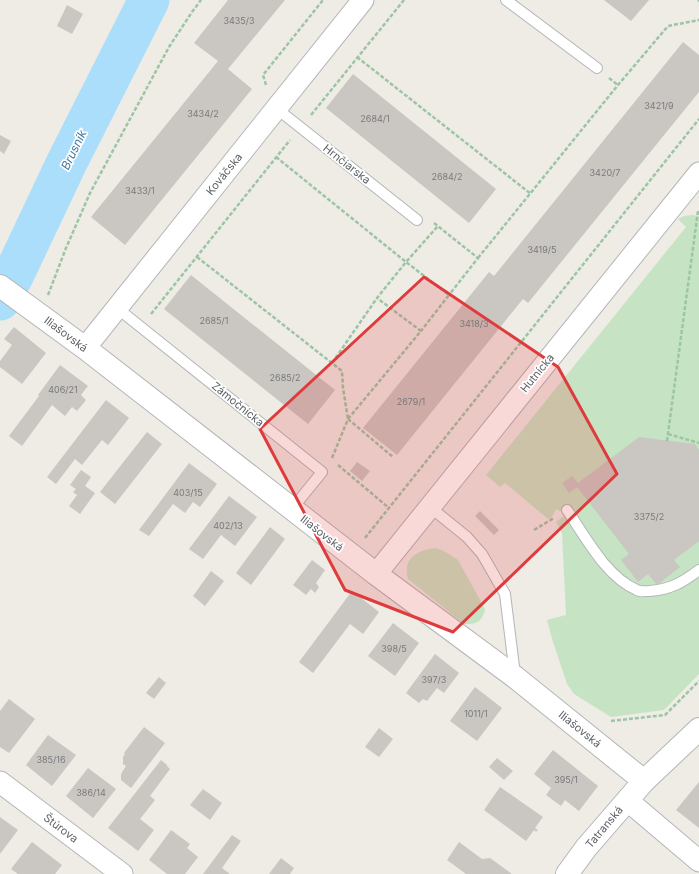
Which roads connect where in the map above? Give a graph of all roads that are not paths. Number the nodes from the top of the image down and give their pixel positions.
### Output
1 (363, 0) edge
2 (506, 0) edge
3 (597, 68) dead end
4 (276, 108) junction
5 (699, 173) edge
6 (417, 220) dead end
7 (0, 286) edge
8 (117, 308) junction
9 (85, 348) junction
10 (430, 507) junction
11 (292, 509) junction
12 (567, 510) road end
13 (699, 570) edge
14 (376, 574) junction
15 (515, 677) junction
16 (699, 729) edge
17 (644, 781) junction
18 (0, 782) edge
19 (627, 800) junction
20 (699, 862) edge
21 (122, 874) edge
22 (567, 874) edge

1 - 4 street, Kováčska
2 - 3 lane
4 - 6 lane, Hrnčiarska
4 - 8 street, Kováčska
5 - 10 street, Hutnícka
7 - 9 street, Iliašovská
8 - 9 street, Kováčska
8 - 11 lane, Zámočnícka
9 - 11 street, Iliašovská
10 - 14 street, Hutnícka
10 - 15 lane
11 - 14 street, Iliašovská
12 - 13 lane
14 - 15 street, Iliašovská
15 - 17 street, Iliašovská
16 - 17 street, Tatranská
17 - 19 street, Tatranská
18 - 21 street, Štúrova
19 - 20 street
19 - 22 street, Tatranská

